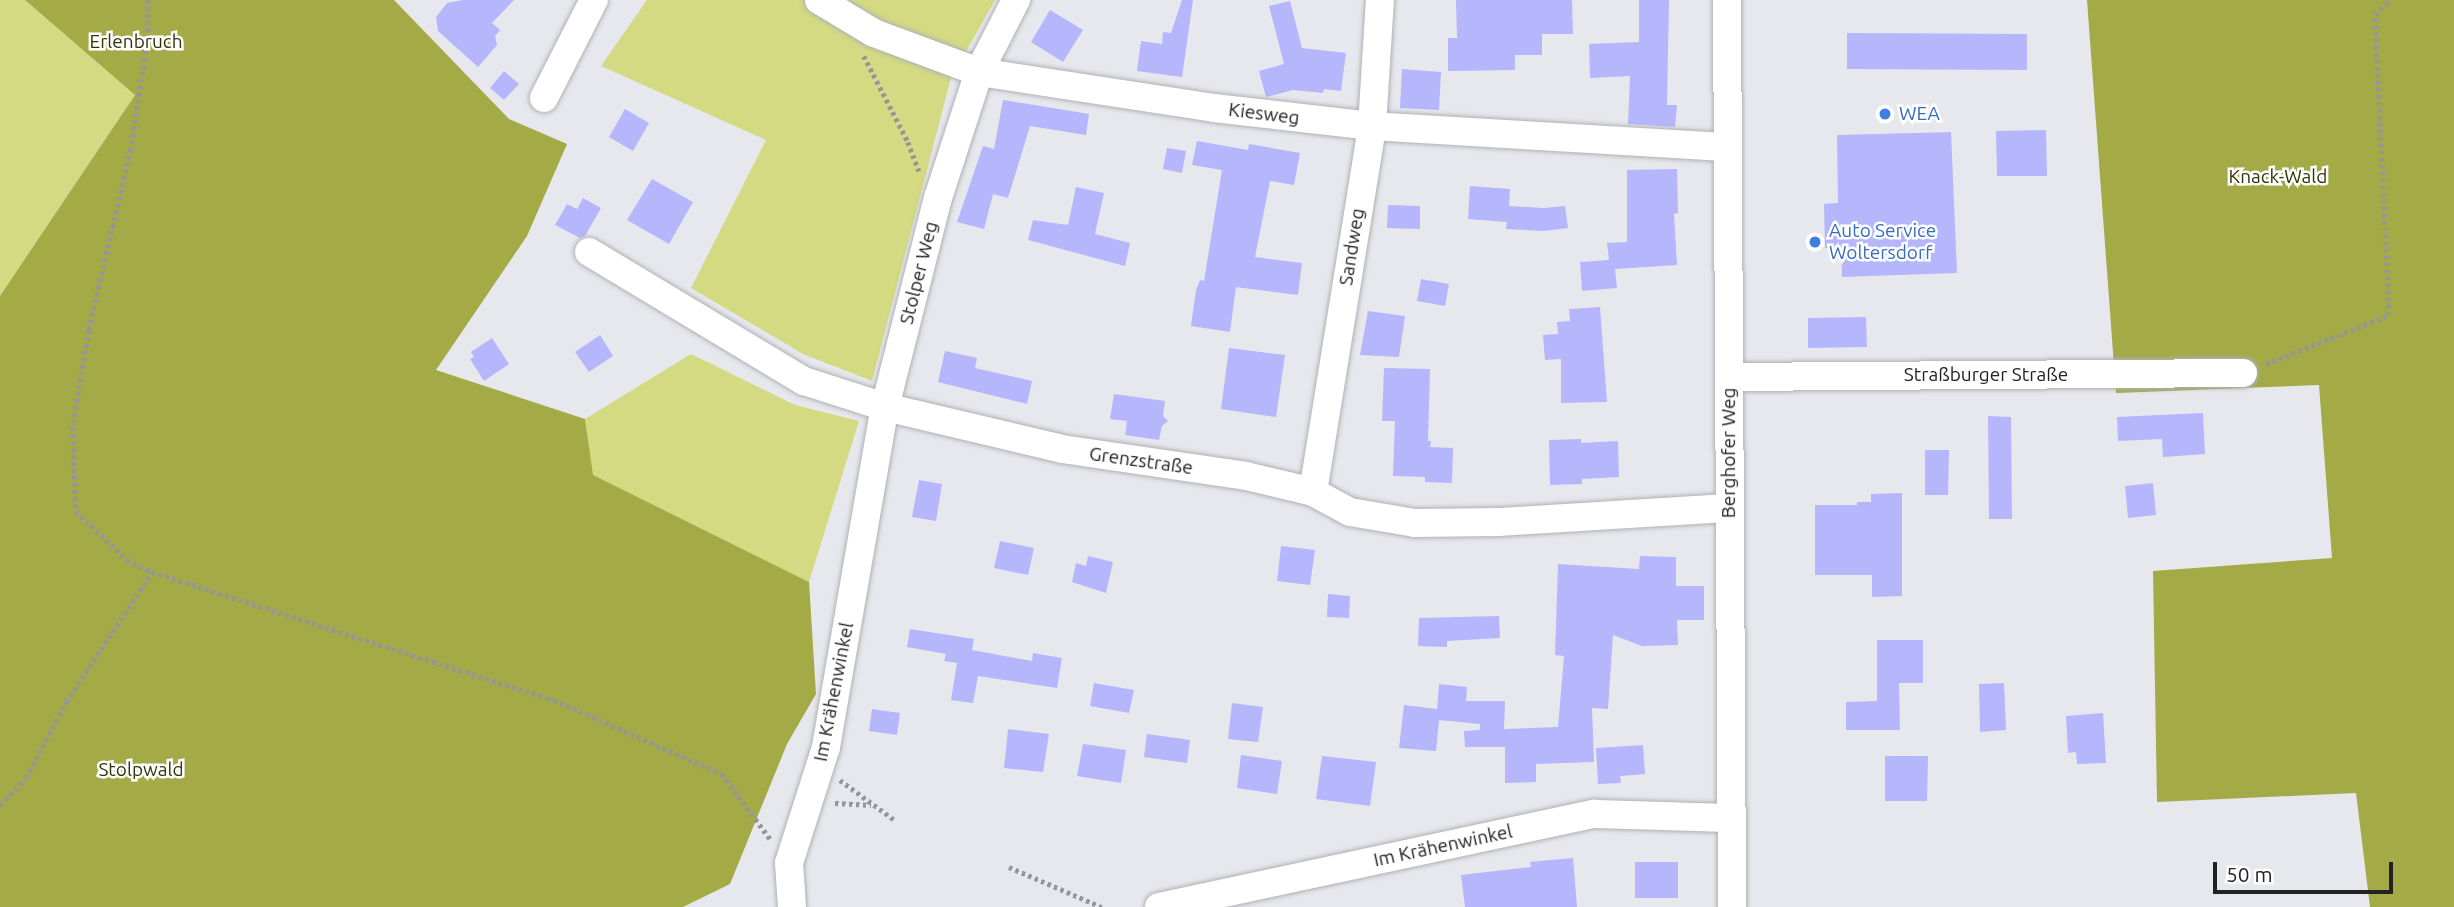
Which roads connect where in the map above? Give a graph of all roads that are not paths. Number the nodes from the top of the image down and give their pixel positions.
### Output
1 (594, 0) edge
2 (819, 0) edge
3 (1016, 0) edge
4 (1380, 0) edge
5 (1727, 0) edge
6 (979, 72) junction
7 (544, 99) dead end
8 (1372, 126) junction
9 (1727, 147) junction
10 (589, 252) dead end
11 (2243, 373) road end
12 (1729, 377) junction
13 (885, 407) junction
14 (1313, 492) junction
15 (1730, 508) junction
16 (859, 557) joint
17 (1731, 818) junction
18 (789, 863) junction
19 (1165, 906) edge
20 (774, 907) edge
21 (792, 907) edge
22 (1732, 907) edge

1 - 7 street
2 - 6 street, Kiesweg
3 - 6 street, Stolper Weg
4 - 8 street, Sandweg
5 - 9 street, Berghofer Weg
6 - 8 street, Kiesweg
6 - 13 street, Stolper Weg
8 - 9 street, Kiesweg
8 - 14 street, Sandweg
9 - 12 street, Berghofer Weg
10 - 13 street, Grenzstraße
11 - 12 street, Straßburger Straße
12 - 15 street, Berghofer Weg
13 - 14 street, Grenzstraße
13 - 16 street, Stolper Weg
14 - 15 street, Grenzstraße
15 - 17 street, Berghofer Weg
16 - 18 street, Im Krähenwinkel
17 - 19 street, Im Krähenwinkel
17 - 22 street, Berghofer Weg
18 - 20 street
18 - 21 street, Im Krähenwinkel

